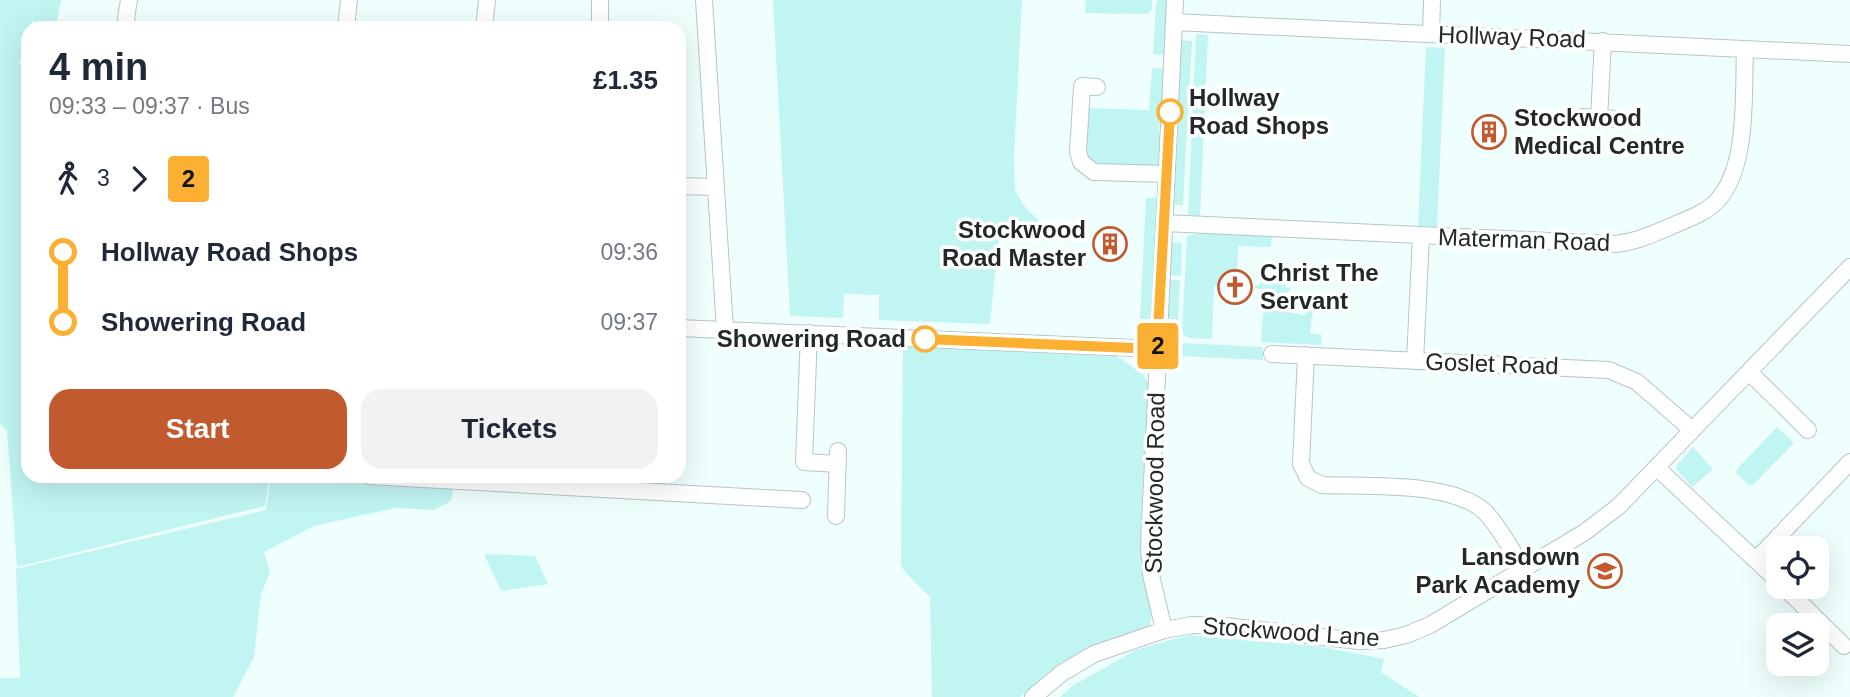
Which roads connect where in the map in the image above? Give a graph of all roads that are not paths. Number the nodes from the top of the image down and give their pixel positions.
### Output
1 (129, 0) edge
2 (349, 0) edge
3 (486, 0) edge
4 (600, 0) edge
5 (704, 0) edge
6 (1175, 0) edge
7 (1432, 0) edge
8 (127, 21) edge
9 (347, 21) edge
10 (484, 21) edge
11 (600, 21) edge
12 (1174, 22) junction
13 (1431, 33) junction
14 (1603, 41) junction
15 (1745, 50) junction
16 (1850, 54) edge
17 (1097, 86) dead end
18 (1616, 119) dead end
19 (1166, 174) junction
20 (686, 186) edge
21 (716, 187) junction
22 (1164, 223) junction
23 (1421, 236) junction
24 (1850, 267) edge
25 (686, 328) edge
26 (725, 330) junction
27 (809, 333) junction
28 (1157, 349) junction
29 (1272, 354) dead end
30 (1306, 355) junction
31 (1415, 360) junction
32 (1749, 372) junction
33 (1692, 430) junction
34 (1808, 430) dead end
35 (1850, 462) edge
36 (1657, 468) junction
37 (587, 483) edge
38 (802, 500) dead end
39 (836, 516) dead end
40 (1756, 560) junction
41 (1524, 569) junction
42 (1766, 570) edge
43 (1796, 599) edge
44 (1164, 630) junction
45 (1844, 646) dead end
46 (1032, 697) edge

1 - 8 street
2 - 9 street
3 - 10 street
4 - 11 street
5 - 21 street
6 - 12 street, Stockwood Road
7 - 13 street
12 - 13 street, Hollway Road
12 - 19 street, Stockwood Road
13 - 14 street, Hollway Road
14 - 15 street, Hollway Road
14 - 18 street
15 - 16 street, Hollway Road
15 - 23 street, Materman Road
17 - 19 street
19 - 22 street, Stockwood Road
20 - 21 street
21 - 26 street
22 - 23 street, Materman Road
22 - 28 street, Stockwood Road
23 - 31 street
24 - 32 street, Stockwood Lane
25 - 26 street
26 - 27 street
27 - 28 street
27 - 39 street
28 - 44 street, Stockwood Road
29 - 30 street, Goslet Road
30 - 31 street, Goslet Road
30 - 41 street
31 - 33 street, Goslet Road
32 - 33 street, Stockwood Lane
32 - 34 street
33 - 36 street, Stockwood Lane
35 - 40 street
36 - 40 street
36 - 41 street, Stockwood Lane
37 - 38 street
40 - 42 street
41 - 44 street, Stockwood Lane
43 - 45 street
44 - 46 street, Stockwood Lane

